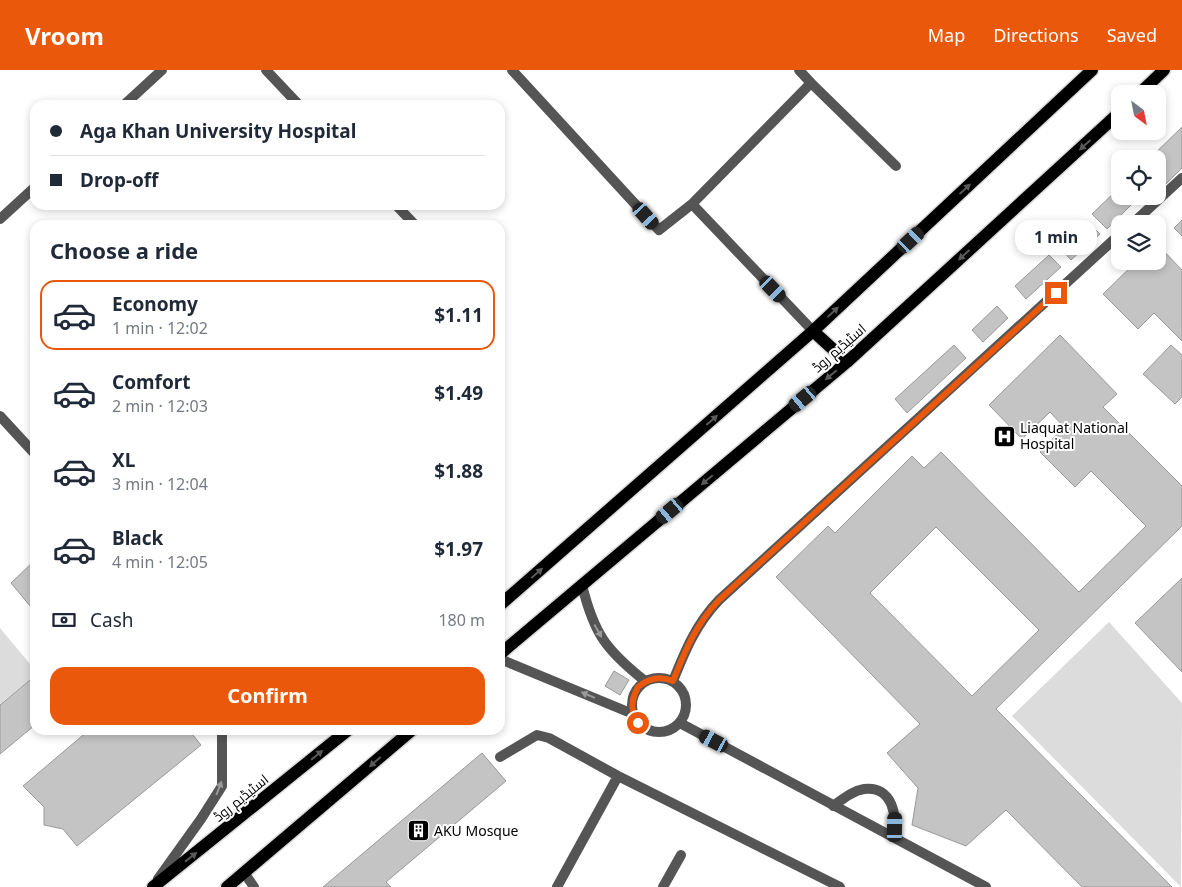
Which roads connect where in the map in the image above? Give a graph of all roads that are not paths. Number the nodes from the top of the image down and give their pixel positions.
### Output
1 (162, 70) edge
2 (266, 70) edge
3 (512, 70) edge
4 (799, 70) edge
5 (1092, 70) edge
6 (1164, 70) edge
7 (811, 83) junction
8 (1148, 85) edge
9 (129, 100) edge
10 (295, 100) edge
11 (1111, 120) edge
12 (896, 166) dead end
13 (1182, 178) edge
14 (30, 192) edge
15 (692, 204) junction
16 (401, 210) edge
17 (1142, 215) edge
18 (0, 219) edge
19 (410, 220) edge
20 (1111, 242) edge
21 (813, 331) junction
22 (847, 362) junction
23 (0, 416) edge
24 (30, 449) edge
25 (582, 585) junction
26 (505, 601) edge
27 (505, 650) edge
28 (505, 661) edge
29 (646, 681) junction
30 (673, 681) junction
31 (633, 714) junction
32 (680, 723) junction
33 (222, 735) edge
34 (342, 735) edge
35 (406, 735) edge
36 (500, 757) dead end
37 (618, 776) junction
38 (833, 806) junction
39 (892, 837) junction
40 (681, 855) dead end
41 (245, 874) junction
42 (153, 887) edge
43 (227, 887) edge
44 (254, 887) edge
45 (557, 887) edge
46 (663, 887) edge
47 (840, 887) edge
48 (986, 887) edge

1 - 9 street
2 - 10 street
3 - 15 street
4 - 7 street
21 -> 5 main road
6 - 8 main road
7 - 12 street
7 - 15 street
11 -> 22 main road, اسٹیڈیم روڈ
13 - 17 street
14 - 18 street
15 - 21 street
16 - 19 street
20 - 30 street
21 - 22 main road
26 -> 21 main road
22 -> 25 main road, اسٹیڈیم روڈ
23 - 24 street
25 - 27 main road, اسٹیڈیم روڈ
25 -> 29 street
31 -> 28 street
29 - 30 street
29 - 31 street
30 - 32 street
31 - 32 street
32 - 38 street
42 -> 33 street
42 -> 34 main road, اسٹیڈیم روڈ
35 -> 41 main road
36 - 37 street
37 - 45 street
37 - 47 street
38 - 39 street
38 - 39 street
39 - 48 street
40 - 46 street
41 - 43 main road
41 - 44 street

